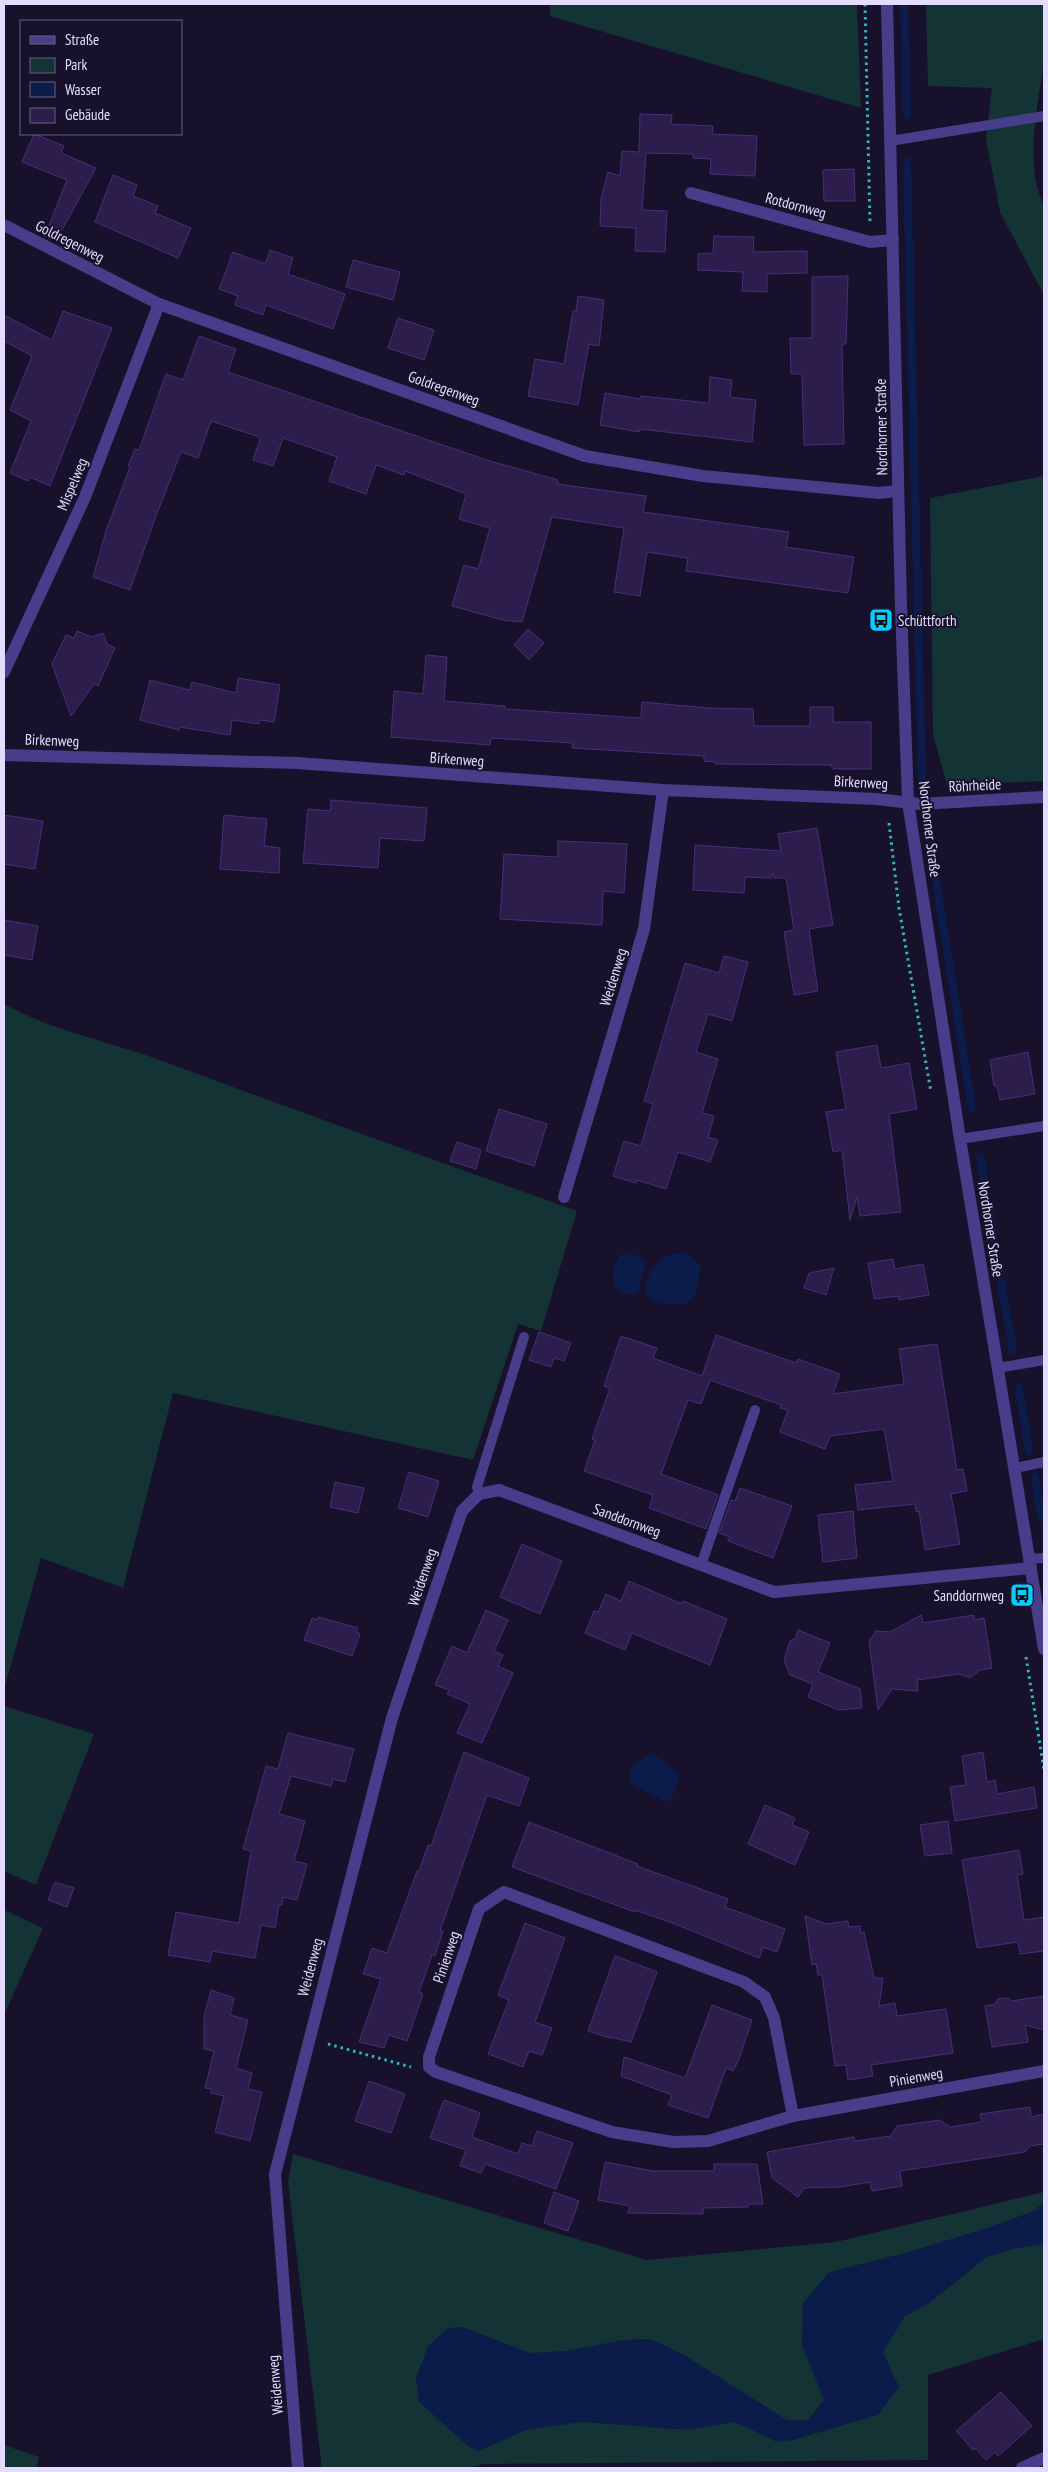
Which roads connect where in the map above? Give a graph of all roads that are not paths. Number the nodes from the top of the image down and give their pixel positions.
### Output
1 (887, 4) edge
2 (1044, 116) edge
3 (890, 141) junction
4 (691, 193) dead end
5 (4, 225) edge
6 (893, 240) junction
7 (159, 304) junction
8 (898, 491) junction
9 (4, 669) edge
10 (4, 755) edge
11 (663, 790) junction
12 (1044, 797) edge
13 (908, 802) junction
14 (1044, 1126) edge
15 (960, 1139) junction
16 (564, 1197) dead end
17 (524, 1337) dead end
18 (1044, 1360) edge
19 (998, 1368) junction
20 (755, 1410) dead end
21 (1044, 1462) edge
22 (1015, 1468) junction
23 (479, 1494) junction
24 (1044, 1558) edge
25 (1030, 1564) junction
26 (700, 1565) junction
27 (1044, 1649) edge
28 (1044, 2071) edge
29 (793, 2116) junction
30 (1044, 2458) edge
31 (298, 2468) edge
32 (1022, 2468) edge

1 - 3 street, Nordhorner Straße
2 - 3 lane
3 - 6 street, Nordhorner Straße
4 - 6 street, Rotdornweg
5 - 7 street, Goldregenweg
6 - 8 street, Nordhorner Straße
7 - 8 street, Goldregenweg
7 - 9 street, Mispelweg
8 - 13 street, Nordhorner Straße
10 - 11 street, Birkenweg
11 - 13 street, Birkenweg
11 - 16 street, Weidenweg
12 - 13 street, Röhrheide
13 - 15 street, Nordhorner Straße
14 - 15 lane
15 - 19 street, Nordhorner Straße
17 - 23 lane
18 - 19 lane
19 - 22 street, Nordhorner Straße
20 - 26 lane
21 - 22 lane
22 - 25 street, Nordhorner Straße
23 - 26 street, Sanddornweg
23 - 31 street, Weidenweg
24 - 25 lane
25 - 26 street, Sanddornweg
25 - 27 street, Nordhorner Straße
28 - 29 street, Pinienweg
29 - 29 street, Pinienweg
30 - 32 street

